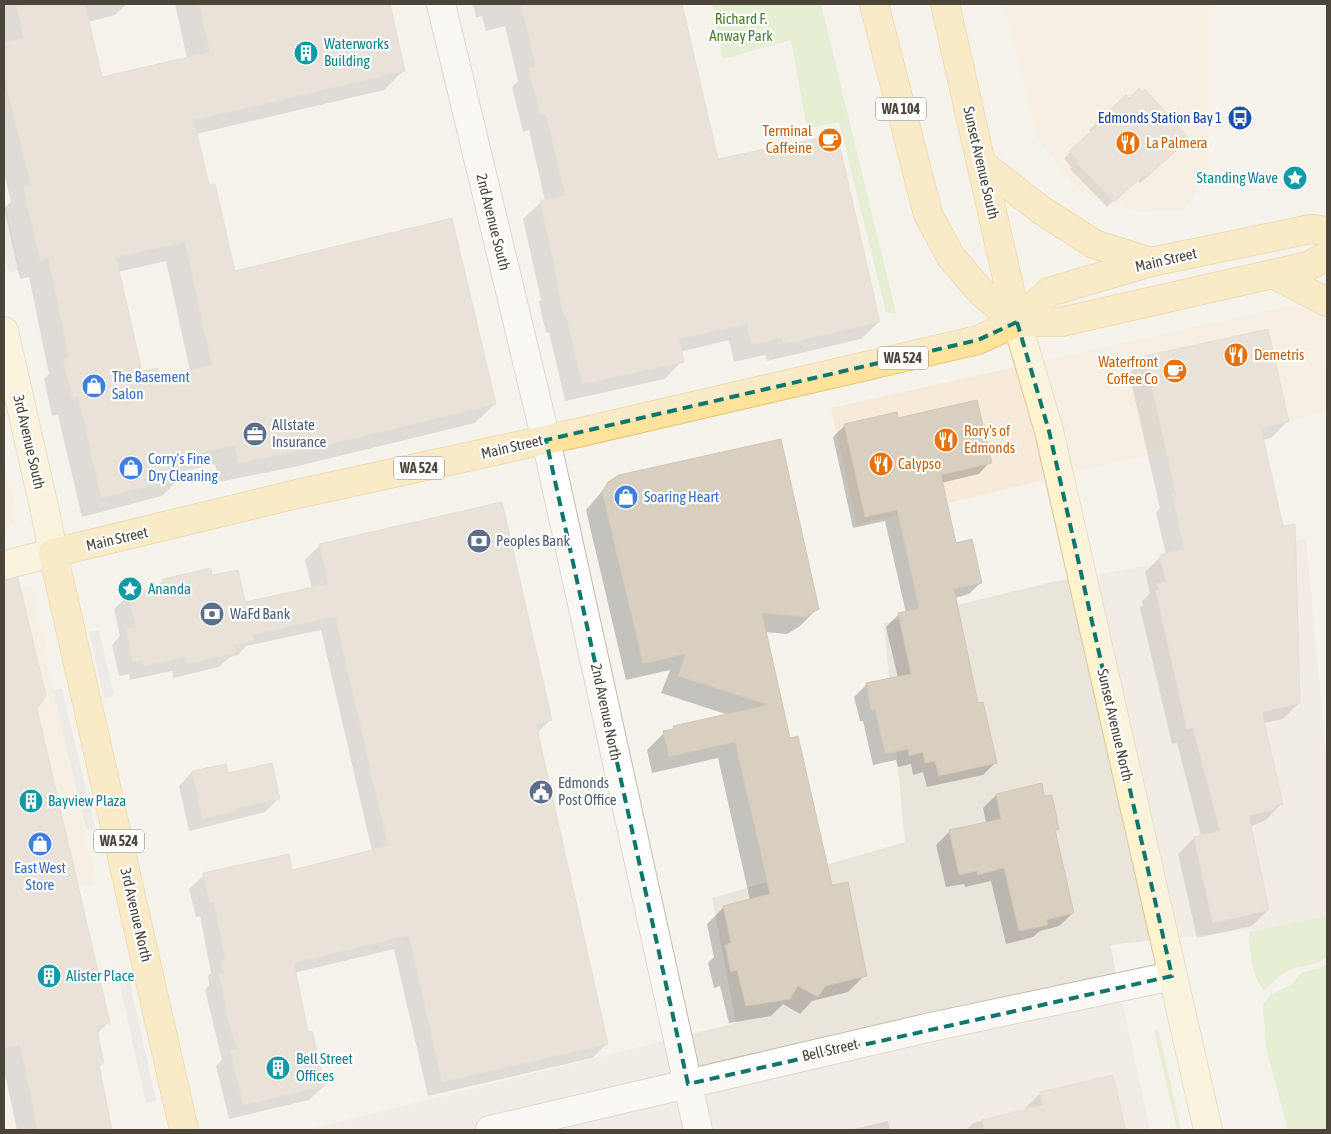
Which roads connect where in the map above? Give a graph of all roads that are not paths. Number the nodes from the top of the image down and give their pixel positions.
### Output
1 (441, 4) edge
2 (874, 4) edge
3 (945, 4) edge
4 (982, 164) junction
5 (1327, 231) edge
6 (1327, 256) edge
7 (1151, 262) junction
8 (1273, 274) junction
9 (1327, 302) edge
10 (1016, 322) junction
11 (4, 331) edge
12 (546, 440) junction
13 (53, 553) junction
14 (4, 565) edge
15 (1172, 976) junction
16 (688, 1084) junction
17 (184, 1130) edge
18 (490, 1130) edge
19 (698, 1130) edge
20 (1208, 1130) edge

1 - 12 street, 2nd Avenue South
2 - 10 main road, WA 104
3 - 4 main road, Sunset Avenue South
4 - 7 main road
4 - 10 main road, Sunset Avenue South
5 - 7 main road, Main Street
6 - 8 main road, Main Street
7 - 10 main road, Main Street / WA 524
8 - 9 main road
8 - 10 main road, Main Street
10 - 12 main road, Main Street / WA 524
10 - 15 street, Sunset Avenue North
11 - 13 street, 3rd Avenue South
12 - 13 main road, Main Street / WA 524
12 - 16 street, 2nd Avenue North
13 - 14 street, Main Street
13 - 17 main road, 3rd Avenue North / WA 524
15 - 16 street, Bell Street
15 - 20 street, Sunset Avenue North
16 - 18 street, Bell Street
16 - 19 street, 2nd Avenue North

